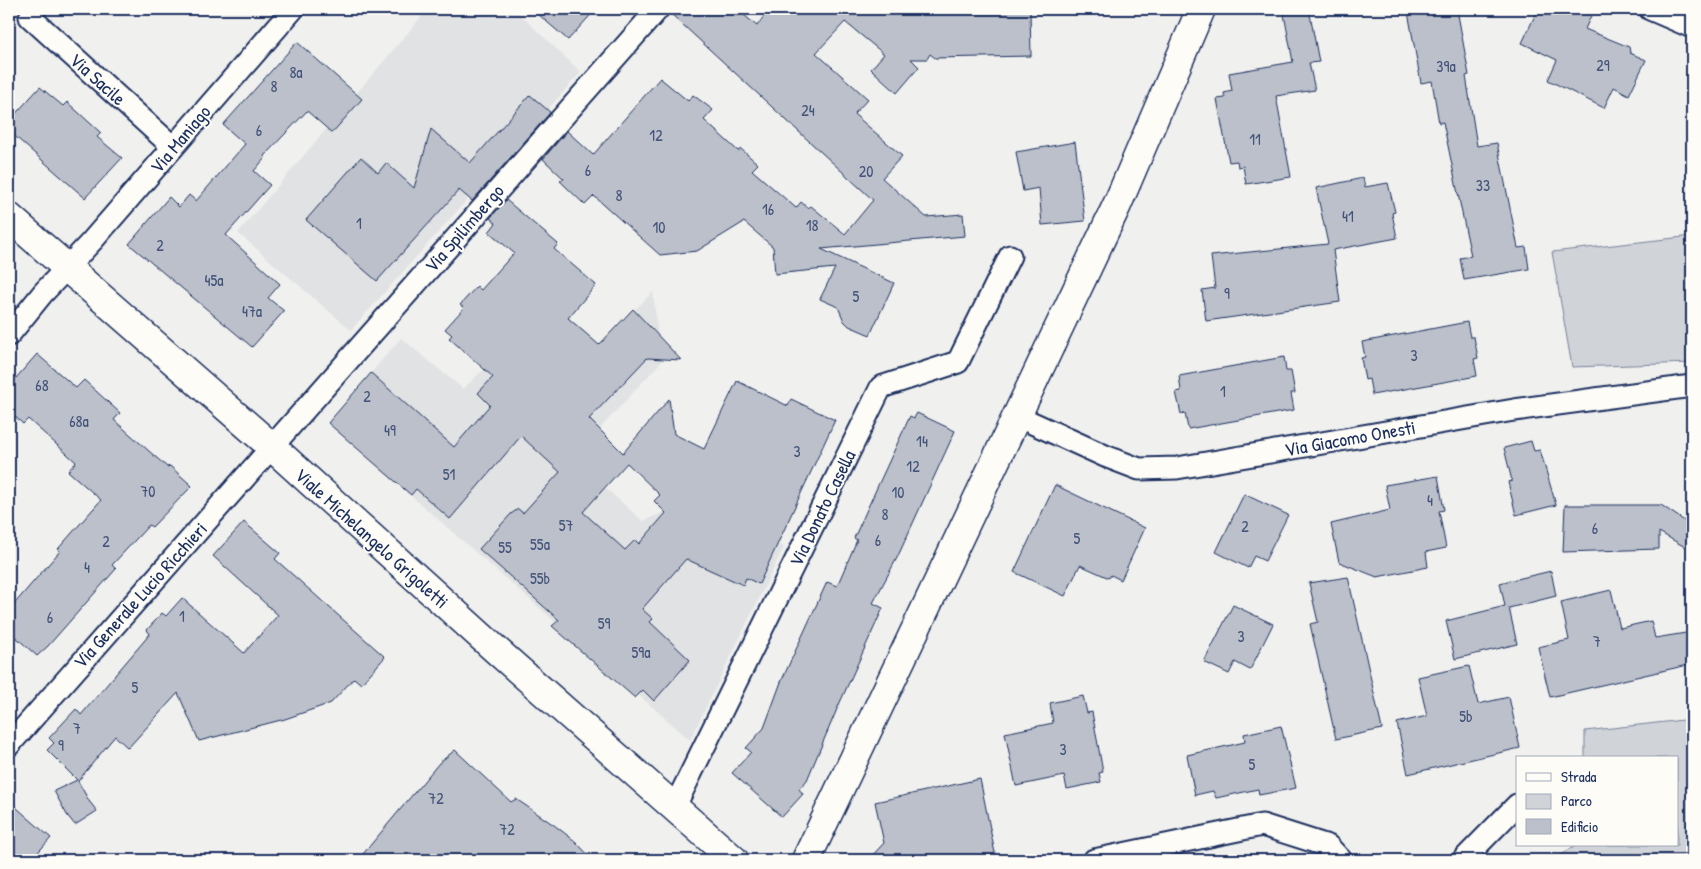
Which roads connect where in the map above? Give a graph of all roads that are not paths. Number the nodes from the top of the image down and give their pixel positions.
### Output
1 (35, 9) edge
2 (293, 9) edge
3 (658, 9) edge
4 (1201, 9) edge
5 (1650, 9) edge
6 (1692, 28) edge
7 (174, 146) junction
8 (9, 217) edge
9 (1010, 256) dead end
10 (67, 268) junction
11 (9, 335) edge
12 (1692, 386) edge
13 (1017, 416) junction
14 (272, 447) junction
15 (9, 744) edge
16 (1516, 806) edge
17 (674, 808) junction
18 (734, 860) edge
19 (806, 860) edge
20 (1094, 860) edge
21 (1341, 860) edge
22 (1462, 860) edge

1 - 7 street, Via Sacile
2 - 7 street, Via Maniago
3 - 14 street, Via Spilimbergo
4 - 13 main road
5 - 6 street
7 - 10 street, Via Maniago
8 - 10 main road, Viale Michelangelo Grigoletti
9 - 17 street, Via Donato Casella
10 - 11 street, Via Maniago
10 - 14 main road, Viale Michelangelo Grigoletti
12 - 13 street, Via Giacomo Onesti
13 - 19 main road
14 - 15 street, Via Generale Lucio Ricchieri
14 - 17 main road, Viale Michelangelo Grigoletti
16 - 22 street
17 - 18 main road, Viale Michelangelo Grigoletti
20 - 21 street

